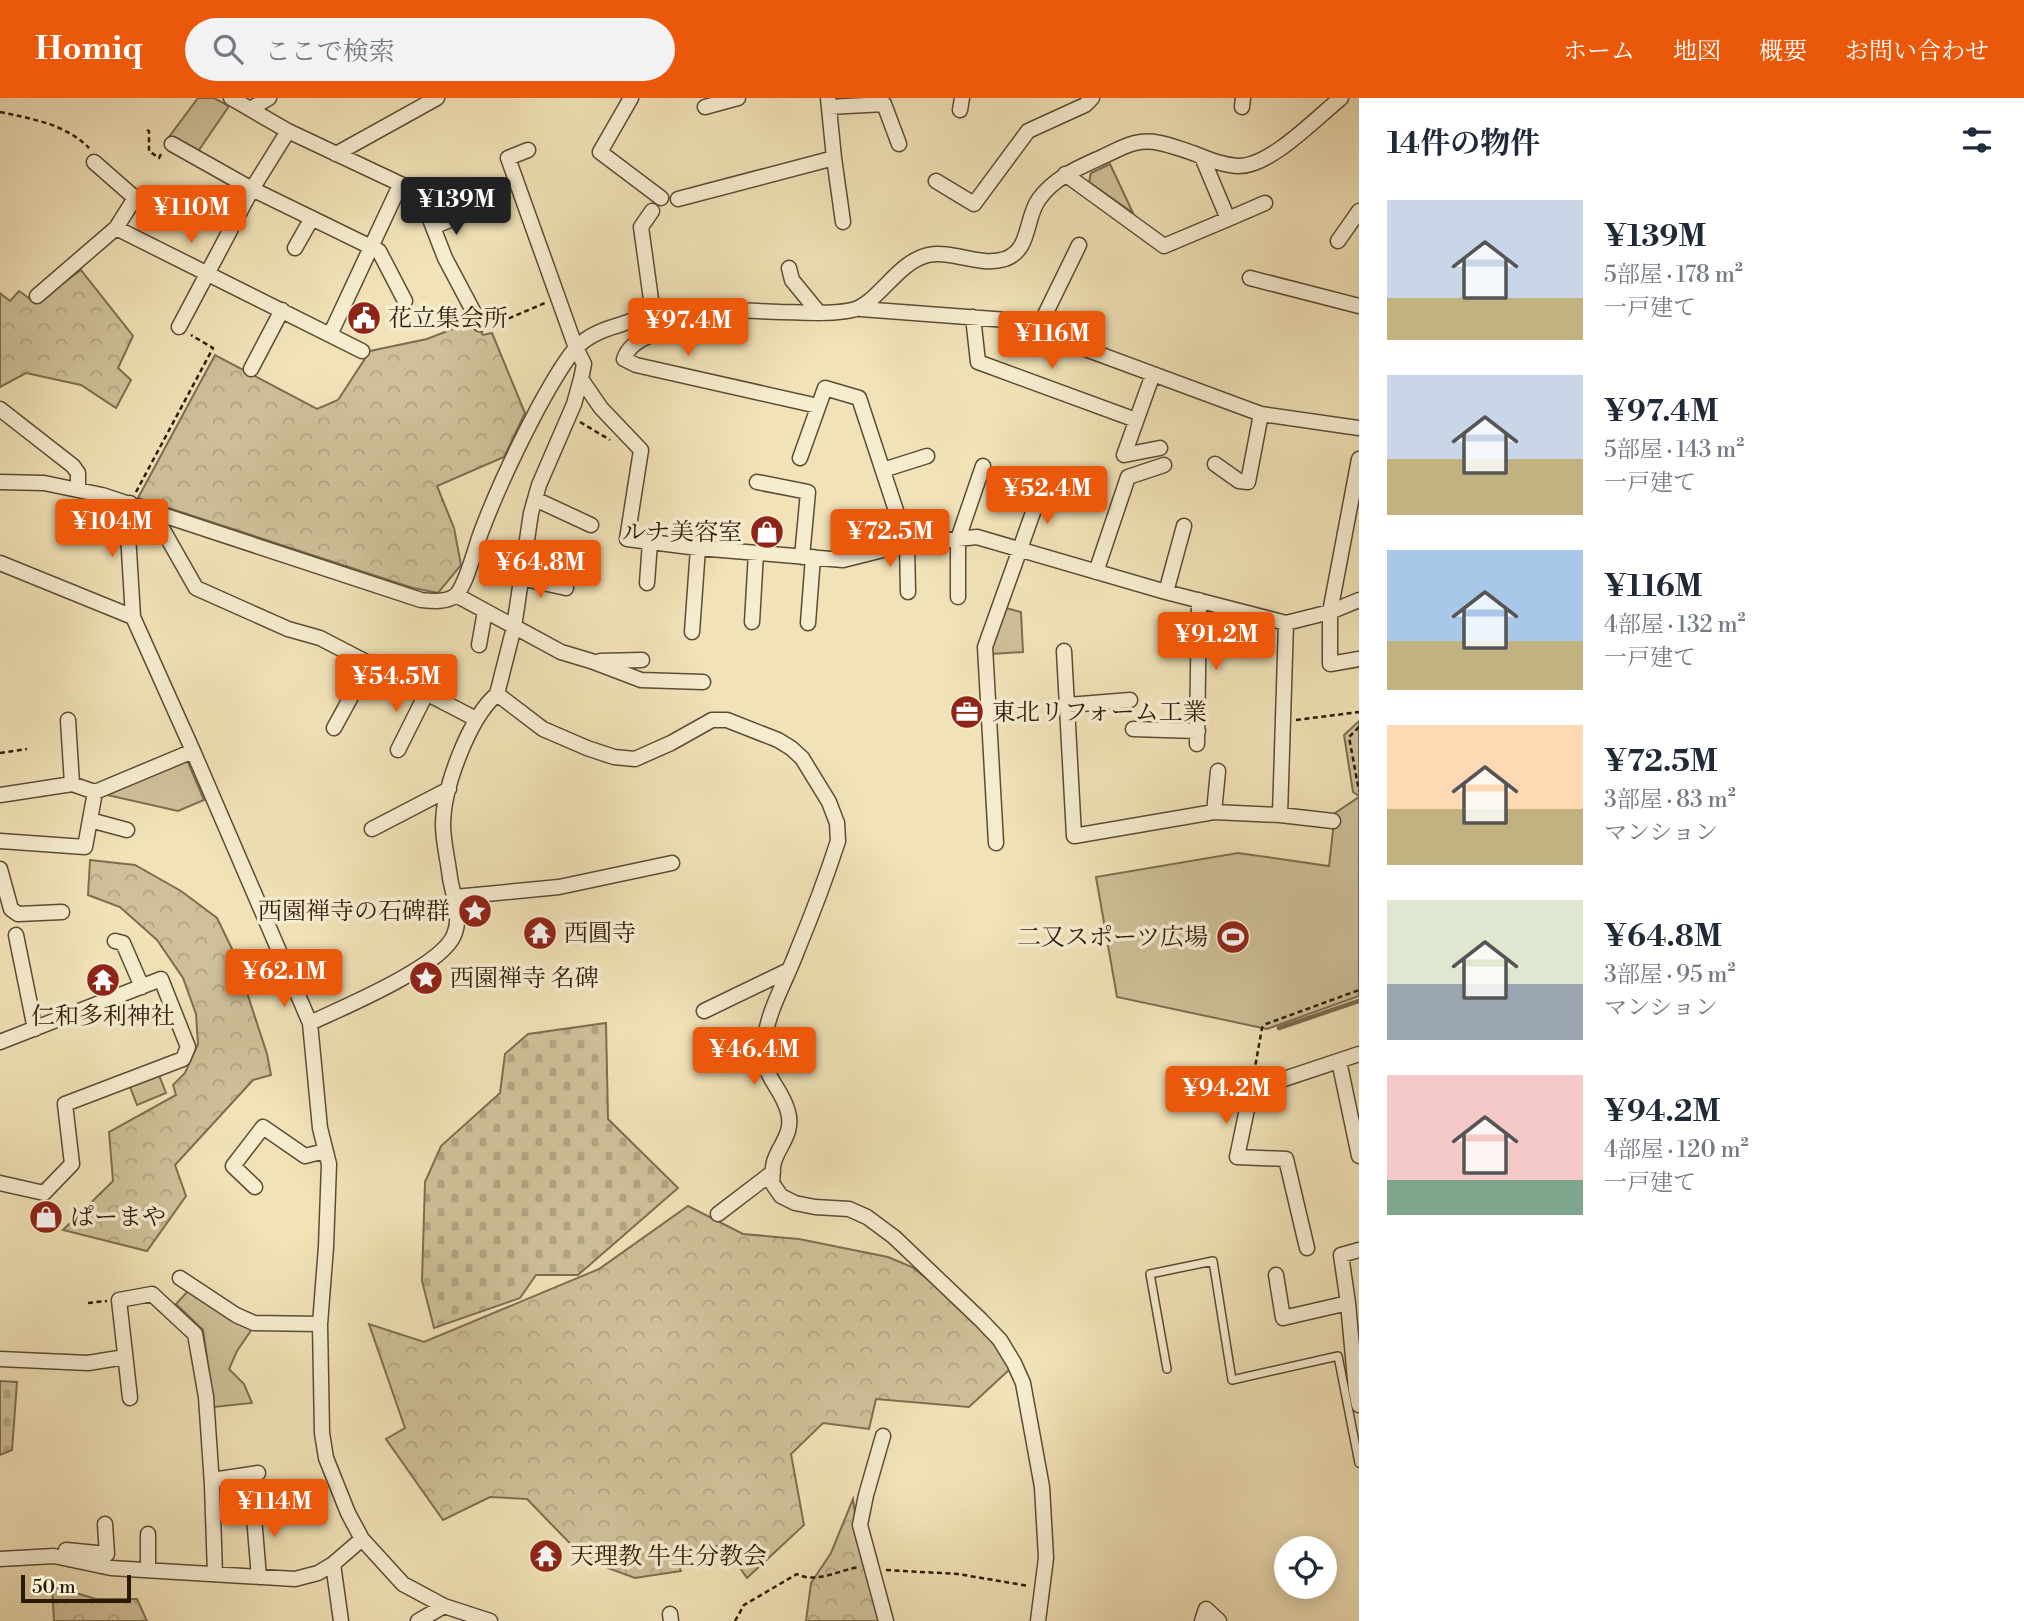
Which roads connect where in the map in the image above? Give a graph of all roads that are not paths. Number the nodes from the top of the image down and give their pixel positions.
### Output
1 (230, 98) edge
2 (270, 98) edge
3 (437, 98) edge
4 (631, 98) edge
5 (1091, 98) edge
6 (1341, 98) edge
7 (730, 99) edge
8 (829, 103) edge
9 (705, 107) dead end
10 (250, 109) junction
11 (288, 131) junction
12 (172, 144) dead end
13 (899, 144) dead end
14 (528, 150) dead end
15 (337, 154) junction
16 (1202, 157) junction
17 (834, 158) junction
18 (94, 162) road end
19 (1065, 174) junction
20 (936, 181) dead end
21 (400, 185) junction
22 (252, 189) junction
23 (661, 198) dead end
24 (678, 200) dead end
25 (1265, 203) dead end
26 (652, 211) dead end
27 (1359, 211) edge
28 (465, 214) dead end
29 (312, 218) junction
30 (1228, 219) junction
31 (843, 222) dead end
32 (433, 227) junction
33 (116, 228) junction
34 (1339, 241) dead end
35 (1079, 245) dead end
36 (370, 246) junction
37 (295, 248) dead end
38 (789, 268) dead end
39 (209, 273) junction
40 (1250, 278) dead end
41 (37, 296) dead end
42 (405, 301) dead end
43 (1359, 306) edge
44 (861, 309) junction
45 (282, 310) junction
46 (736, 310) junction
47 (819, 313) junction
48 (653, 314) junction
49 (974, 317) junction
50 (485, 325) road end
51 (179, 327) road end
52 (1037, 331) junction
53 (330, 335) junction
54 (576, 348) junction
55 (362, 351) dead end
56 (251, 369) dead end
57 (1153, 374) junction
58 (581, 379) junction
59 (818, 407) junction
60 (0, 408) edge
61 (1261, 414) junction
62 (1136, 420) junction
63 (1359, 428) edge
64 (1160, 449) dead end
65 (927, 456) dead end
66 (800, 458) dead end
67 (1359, 459) edge
68 (1215, 464) dead end
69 (1164, 465) dead end
70 (983, 466) dead end
71 (883, 470) junction
72 (0, 482) edge
73 (757, 482) dead end
74 (78, 490) junction
75 (1041, 490) dead end
76 (133, 498) junction
77 (534, 499) junction
78 (159, 514) junction
79 (591, 525) dead end
80 (1184, 526) dead end
81 (958, 539) junction
82 (650, 542) junction
83 (907, 544) junction
84 (698, 548) junction
85 (1020, 550) junction
86 (756, 553) junction
87 (808, 557) junction
88 (0, 564) edge
89 (1096, 572) junction
90 (520, 578) junction
91 (647, 583) dead end
92 (566, 588) dead end
93 (908, 592) dead end
94 (1166, 592) junction
95 (456, 595) junction
96 (958, 597) dead end
97 (1199, 600) junction
98 (1359, 600) edge
99 (485, 611) junction
100 (1331, 612) junction
101 (133, 617) junction
102 (752, 622) dead end
103 (808, 623) dead end
104 (1286, 624) junction
105 (514, 627) junction
106 (692, 632) dead end
107 (479, 645) dead end
108 (1064, 651) dead end
109 (1359, 659) edge
110 (642, 660) dead end
111 (591, 661) junction
112 (369, 664) junction
113 (703, 682) dead end
114 (426, 694) junction
115 (498, 694) junction
116 (1130, 700) dead end
117 (1068, 705) junction
118 (476, 719) junction
119 (68, 720) dead end
120 (334, 728) dead end
121 (1133, 729) dead end
122 (398, 750) dead end
123 (193, 751) junction
124 (1218, 771) dead end
125 (72, 784) junction
126 (449, 789) junction
127 (95, 792) junction
128 (0, 794) edge
129 (1214, 812) junction
130 (1280, 815) junction
131 (90, 820) junction
132 (1334, 821) dead end
133 (372, 829) dead end
134 (127, 830) dead end
135 (0, 841) edge
136 (996, 843) dead end
137 (672, 863) dead end
138 (0, 869) edge
139 (455, 897) junction
140 (62, 912) dead end
141 (16, 935) dead end
142 (115, 941) dead end
143 (789, 970) junction
144 (142, 987) junction
145 (704, 1011) dead end
146 (310, 1023) junction
147 (35, 1029) junction
148 (0, 1042) edge
149 (1359, 1054) edge
150 (1339, 1061) junction
151 (326, 1151) junction
152 (1359, 1156) edge
153 (773, 1171) junction
154 (0, 1183) edge
155 (255, 1187) dead end
156 (718, 1214) dead end
157 (1307, 1248) dead end
158 (1359, 1250) edge
159 (1276, 1275) dead end
160 (180, 1278) dead end
161 (1348, 1303) junction
162 (320, 1324) junction
163 (125, 1357) junction
164 (0, 1359) edge
165 (1167, 1369) dead end
166 (131, 1398) dead end
167 (1359, 1405) edge
168 (883, 1436) dead end
169 (1359, 1463) edge
170 (258, 1473) dead end
171 (212, 1480) junction
172 (253, 1505) dead end
173 (105, 1524) dead end
174 (148, 1534) dead end
175 (362, 1539) junction
176 (54, 1556) junction
177 (0, 1559) edge
178 (333, 1564) junction
179 (148, 1570) junction
180 (215, 1574) junction
181 (259, 1577) junction
182 (444, 1606) junction
183 (462, 1617) edge
184 (341, 1621) edge
185 (418, 1621) edge
186 (490, 1621) edge
187 (886, 1621) edge
188 (1038, 1621) edge
189 (1202, 1621) edge
190 (1219, 1621) edge

1 - 10 street
2 - 10 street
3 - 15 street
4 - 23 street
5 - 20 street
6 - 16 street
7 - 9 street
8 - 13 street
8 - 17 street
10 - 11 street
11 - 15 street
11 - 22 street
12 - 22 street
14 - 54 street
15 - 21 street
16 - 19 street
16 - 30 street
17 - 24 street
17 - 31 street
18 - 33 street
19 - 30 street
19 - 44 street
21 - 32 street
21 - 36 street
22 - 29 street
22 - 39 street
25 - 30 street
26 - 48 street
27 - 34 street
28 - 32 street
29 - 36 street
29 - 37 street
32 - 50 street
33 - 39 street
33 - 41 street
35 - 52 street
36 - 42 street
36 - 53 street
38 - 47 street
39 - 45 street
39 - 51 street
40 - 43 street
44 - 47 street
44 - 49 street
45 - 53 street
45 - 56 street
46 - 47 street
46 - 48 street
46 - 59 street
48 - 54 street
49 - 52 street
49 - 62 street
52 - 57 street
53 - 55 street
54 - 58 street
54 - 95 street
57 - 61 street
57 - 62 street
58 - 77 street
58 - 82 street
59 - 66 street
59 - 71 street
60 - 74 street
61 - 63 street
61 - 68 street
62 - 64 street
65 - 71 street
67 - 100 street
69 - 89 street
70 - 81 street
71 - 83 street
72 - 74 street
73 - 87 street
74 - 76 street
75 - 85 street
76 - 78 street
76 - 101 street
77 - 79 street
77 - 90 street
78 - 95 street
78 - 112 street
80 - 94 street
81 - 83 street
81 - 85 street
81 - 96 street
82 - 84 street
82 - 91 street
83 - 87 street
83 - 93 street
84 - 86 street
84 - 106 street
85 - 89 street
85 - 136 street
86 - 87 street
86 - 102 street
87 - 103 street
88 - 101 street
89 - 94 street
90 - 92 street
90 - 105 street
94 - 97 street
95 - 99 street
97 - 104 street
97 - 121 street
98 - 100 street
99 - 105 street
99 - 107 street
100 - 104 street
100 - 109 street
101 - 123 street
104 - 130 street
105 - 111 street
105 - 115 street
108 - 117 street
110 - 111 street
111 - 113 street
112 - 114 street
112 - 120 street
114 - 118 street
114 - 122 street
115 - 118 street
115 - 143 street
116 - 117 street
117 - 129 street
118 - 126 street
119 - 125 street
123 - 127 street
123 - 146 street
124 - 129 street
125 - 127 street
125 - 128 street
126 - 133 street
126 - 139 street
127 - 131 street
129 - 130 street
130 - 132 street
131 - 134 street
131 - 135 street
137 - 139 street
138 - 140 street
139 - 146 street
141 - 147 street
142 - 144 street
143 - 145 street
143 - 153 street
144 - 147 street
144 - 154 street
146 - 151 street
147 - 148 street
149 - 150 street
150 - 152 street
150 - 157 street
151 - 155 street
151 - 162 street
153 - 156 street
153 - 188 street
158 - 161 street
159 - 161 street
160 - 162 street
161 - 167 street
162 - 175 street
163 - 164 street
163 - 166 street
163 - 171 street
165 - 169 lane
168 - 187 street
170 - 171 street
171 - 180 street
172 - 181 street
173 - 176 street
174 - 179 street
175 - 178 street
175 - 182 street
176 - 177 street
176 - 179 street
178 - 181 street
178 - 184 street
179 - 180 street
180 - 181 street
182 - 183 street
182 - 185 street
183 - 186 street
189 - 190 street

